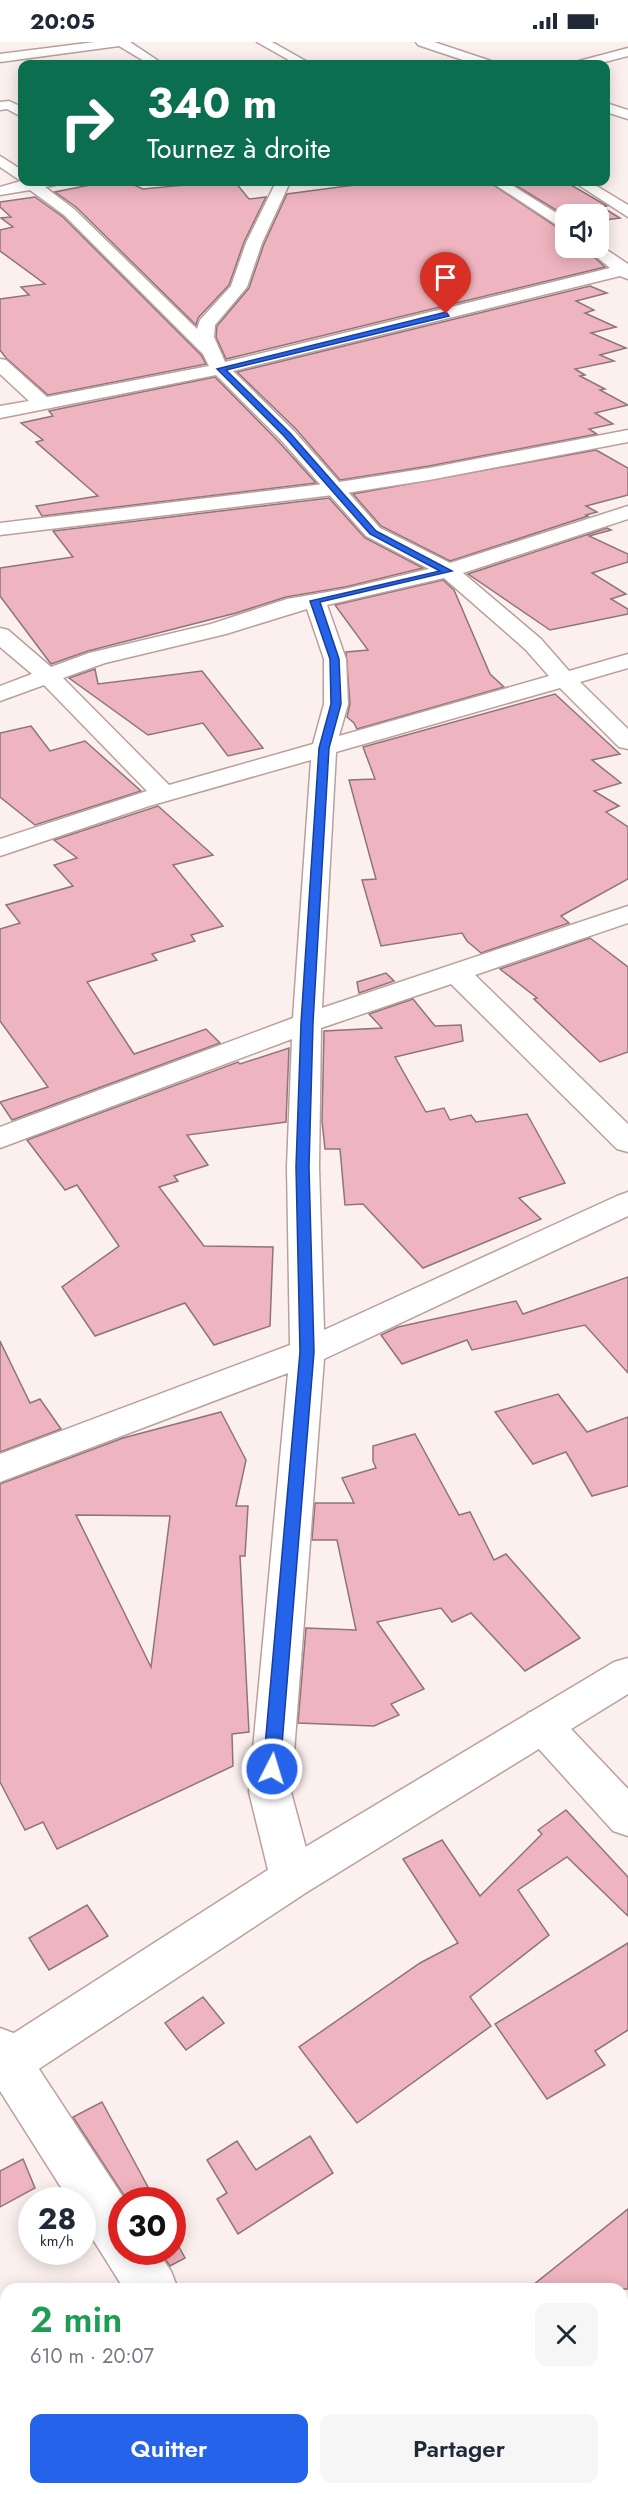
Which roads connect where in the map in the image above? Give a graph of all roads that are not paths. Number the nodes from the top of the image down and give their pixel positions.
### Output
1 (122, 42) edge
2 (263, 42) edge
3 (422, 42) edge
4 (628, 52) edge
5 (0, 58) edge
6 (151, 60) edge
7 (297, 60) edge
8 (474, 60) edge
9 (599, 60) edge
10 (0, 106) edge
11 (18, 112) edge
12 (18, 116) edge
13 (0, 120) edge
14 (0, 159) edge
15 (18, 174) edge
16 (18, 184) edge
17 (34, 186) edge
18 (281, 186) edge
19 (504, 186) edge
20 (586, 186) edge
21 (0, 191) edge
22 (628, 212) edge
23 (555, 219) edge
24 (607, 258) edge
25 (626, 272) edge
26 (210, 351) junction
27 (0, 364) edge
28 (220, 369) junction
29 (43, 404) junction
30 (0, 412) edge
31 (628, 436) edge
32 (333, 489) junction
33 (628, 512) edge
34 (0, 529) edge
35 (448, 571) junction
36 (315, 601) junction
37 (0, 635) edge
38 (628, 661) edge
39 (48, 676) junction
40 (564, 679) junction
41 (0, 694) edge
42 (628, 742) edge
43 (324, 748) junction
44 (164, 794) junction
45 (0, 848) edge
46 (628, 914) edge
47 (456, 973) junction
48 (307, 1023) junction
49 (0, 1138) edge
50 (628, 1143) edge
51 (628, 1203) edge
52 (307, 1352) junction
53 (0, 1468) edge
54 (628, 1674) edge
55 (542, 1725) junction
56 (628, 1818) edge
57 (292, 1878) junction
58 (2, 2060) edge
59 (108, 2219) edge
60 (137, 2265) edge
61 (149, 2283) edge

1 - 5 main road
1 - 6 main road
2 - 7 main road
3 - 8 main road
4 - 9 main road
10 - 11 main road
12 - 13 main road
14 - 15 main road
16 - 21 main road
17 - 26 main road
18 - 26 main road
19 - 23 main road
20 - 22 main road
24 - 25 main road
25 - 28 main road
26 - 28 main road
27 - 29 main road
28 - 29 main road
28 - 32 main road
29 - 30 main road
31 - 32 main road
32 - 34 main road
32 - 35 main road
33 - 35 main road
35 - 36 main road
35 - 40 main road
36 - 39 main road
36 - 43 main road
37 - 39 main road
38 - 40 main road
39 - 41 main road
39 - 44 main road
40 - 42 main road
40 - 43 main road
43 - 44 main road
43 - 48 main road
44 - 45 main road
46 - 47 main road
47 - 48 main road
47 - 50 main road
48 - 49 main road
48 - 52 main road
51 - 52 main road
52 - 53 main road
52 - 57 main road
54 - 55 main road
55 - 56 main road
55 - 57 main road
57 - 58 main road
58 - 59 main road
60 - 61 main road

